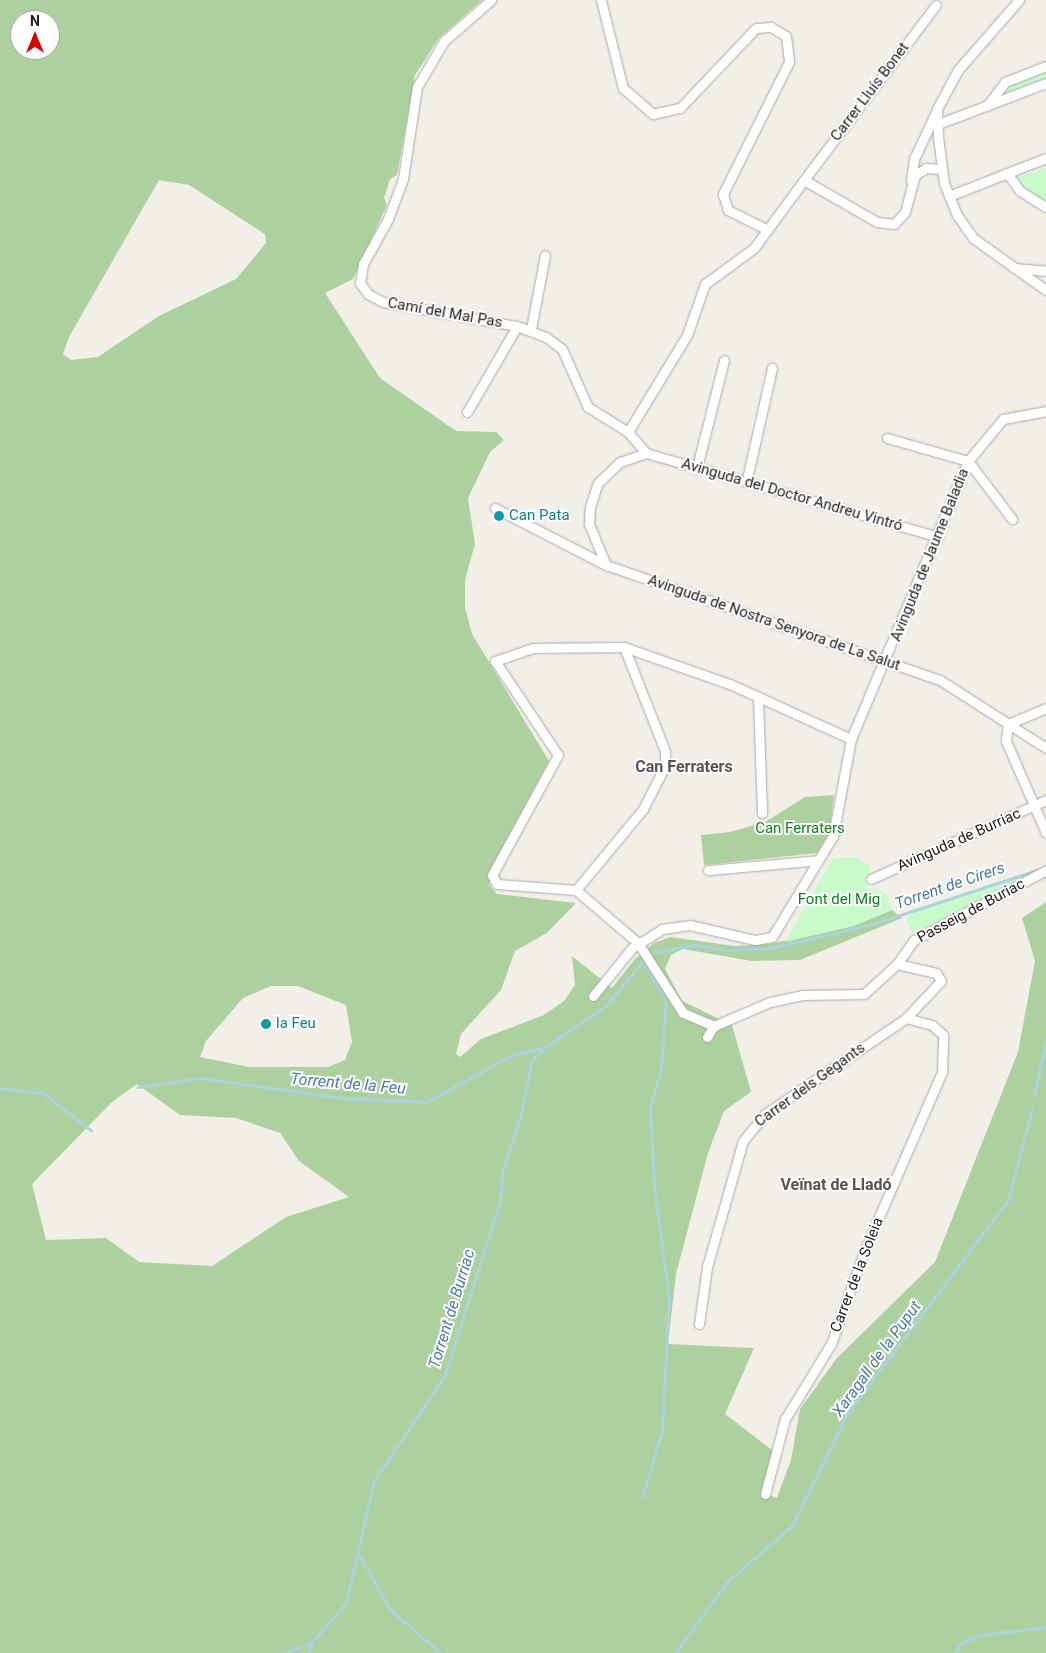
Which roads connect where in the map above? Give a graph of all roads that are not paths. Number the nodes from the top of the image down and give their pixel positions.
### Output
1 (492, 0) edge
2 (600, 0) edge
3 (1019, 0) edge
4 (936, 4) dead end
5 (1046, 66) edge
6 (1046, 83) edge
7 (987, 106) junction
8 (937, 109) junction
9 (938, 124) junction
10 (1046, 158) edge
11 (941, 169) junction
12 (1007, 173) junction
13 (804, 180) junction
14 (911, 187) junction
15 (949, 196) junction
16 (1046, 207) edge
17 (766, 230) junction
18 (545, 255) dead end
19 (1014, 268) junction
20 (1046, 271) edge
21 (1046, 290) edge
22 (517, 326) junction
23 (531, 329) junction
24 (724, 360) dead end
25 (772, 368) dead end
26 (1046, 411) edge
27 (467, 412) dead end
28 (628, 432) junction
29 (887, 438) dead end
30 (646, 453) junction
31 (968, 461) junction
32 (698, 467) junction
33 (747, 479) junction
34 (495, 508) dead end
35 (1012, 519) dead end
36 (938, 537) junction
37 (606, 565) junction
38 (624, 647) junction
39 (887, 662) junction
40 (758, 698) junction
41 (1046, 708) edge
42 (1008, 724) junction
43 (851, 738) junction
44 (1046, 748) edge
45 (1046, 800) edge
46 (1034, 805) junction
47 (762, 813) dead end
48 (1046, 834) edge
49 (819, 860) junction
50 (708, 870) dead end
51 (1046, 870) edge
52 (871, 879) dead end
53 (576, 890) junction
54 (638, 943) junction
55 (897, 964) junction
56 (593, 996) dead end
57 (906, 1018) junction
58 (714, 1026) junction
59 (708, 1037) dead end
60 (699, 1324) dead end
61 (765, 1494) dead end

1 - 22 street, Camí del Mal Pas
2 - 17 street
3 - 8 street
4 - 13 street, Carrer Lluís Bonet
5 - 7 street
6 - 7 street
7 - 9 street
8 - 9 street
8 - 14 street
9 - 11 street
10 - 12 street
11 - 14 street
11 - 15 street
12 - 15 street
12 - 16 street
13 - 14 street
13 - 17 street, Carrer Lluís Bonet
15 - 19 street
17 - 28 street, Carrer Lluís Bonet
18 - 23 street
19 - 20 street
19 - 21 street
22 - 23 street, Camí del Mal Pas
22 - 27 street
23 - 28 street, Camí del Mal Pas
24 - 32 street
25 - 33 street
26 - 31 street, Avinguda de Jaume Baladia
28 - 30 street, Camí del Mal Pas
29 - 31 street
30 - 32 street, Avinguda del Doctor Andreu Vintró
30 - 37 street
31 - 35 street
31 - 36 street, Avinguda de Jaume Baladia
32 - 33 street, Avinguda del Doctor Andreu Vintró
33 - 36 street, Avinguda del Doctor Andreu Vintró
34 - 37 street, Avinguda de Nostra Senyora de La Salut
36 - 39 street, Avinguda de Jaume Baladia
37 - 39 street, Avinguda de Nostra Senyora de La Salut
38 - 40 street
38 - 53 street
38 - 53 street
39 - 42 street, Avinguda de Nostra Senyora de La Salut
39 - 43 street, Avinguda de Jaume Baladia
40 - 43 street
40 - 47 street
41 - 42 street
42 - 44 street, Avinguda de Nostra Senyora de La Salut
42 - 46 street
43 - 49 street, Avinguda de Jaume Baladia
45 - 46 street, Avinguda de Burriac
46 - 48 street
46 - 52 street, Avinguda de Burriac
49 - 50 street
49 - 54 street, Avinguda de Jaume Baladia
51 - 55 street, Passeig de Buriac
53 - 54 street
54 - 56 street
54 - 58 street
55 - 57 street, Carrer dels Gegants
55 - 58 street, Passeig de Buriac
57 - 60 street, Carrer dels Gegants
57 - 61 street, Carrer de la Soleia
58 - 59 street

